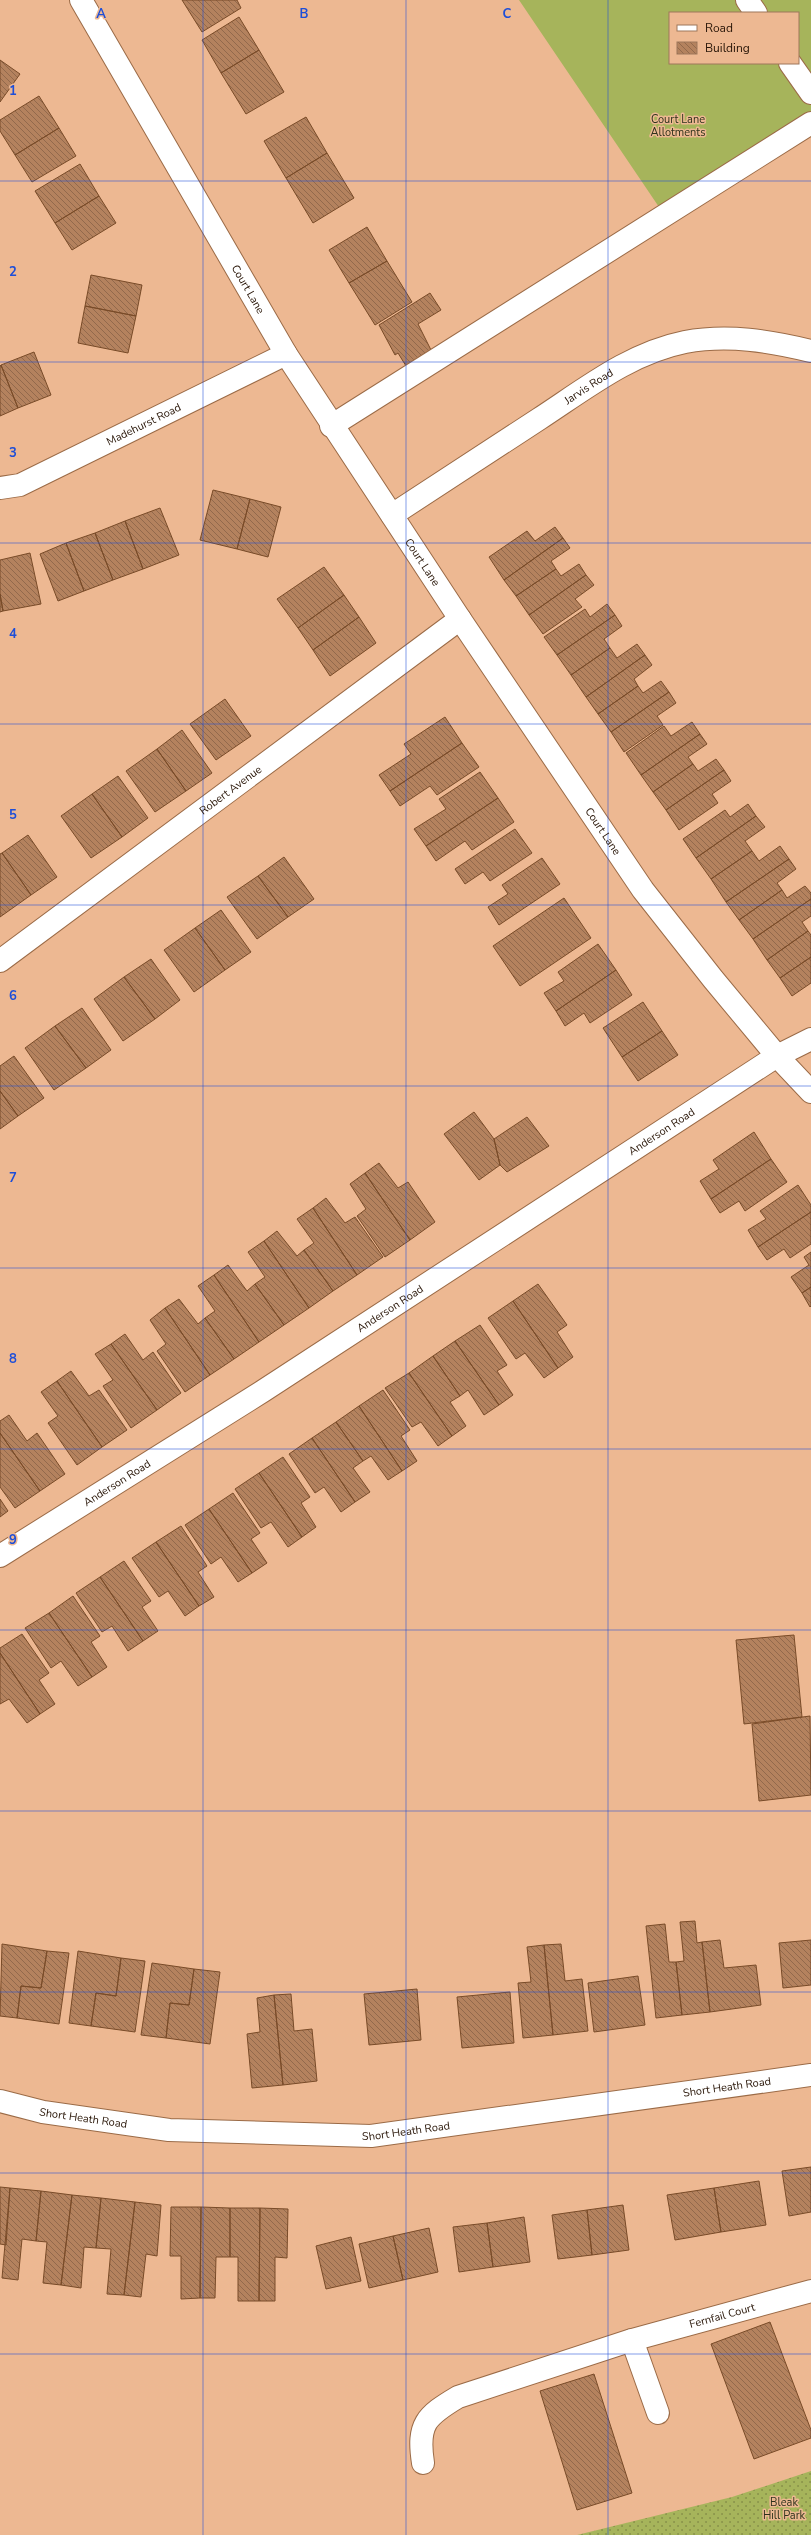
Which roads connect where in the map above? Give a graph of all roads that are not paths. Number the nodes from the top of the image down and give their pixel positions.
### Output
1 (81, 0) edge
2 (747, 0) edge
3 (755, 12) edge
4 (791, 64) edge
5 (811, 94) edge
6 (811, 123) edge
7 (811, 351) edge
8 (286, 354) junction
9 (331, 426) junction
10 (0, 488) edge
11 (392, 515) junction
12 (460, 619) junction
13 (0, 961) edge
14 (811, 1039) edge
15 (777, 1056) junction
16 (811, 1092) edge
17 (0, 1556) edge
18 (811, 2075) edge
19 (0, 2101) edge
20 (811, 2291) edge
21 (632, 2340) junction
22 (658, 2413) dead end
23 (423, 2463) dead end

1 - 8 street, Court Lane
2 - 3 street
4 - 5 street
6 - 9 street
7 - 11 street, Jarvis Road
8 - 9 street, Court Lane
8 - 10 street, Madehurst Road
9 - 11 street, Court Lane
11 - 12 street, Court Lane
12 - 13 street, Robert Avenue
12 - 15 street, Court Lane
14 - 15 street, Anderson Road
15 - 16 street, Court Lane
15 - 17 street, Anderson Road
18 - 19 street, Short Heath Road
20 - 21 street, Fernfail Court
21 - 22 street
21 - 23 street, Fernfail Court

